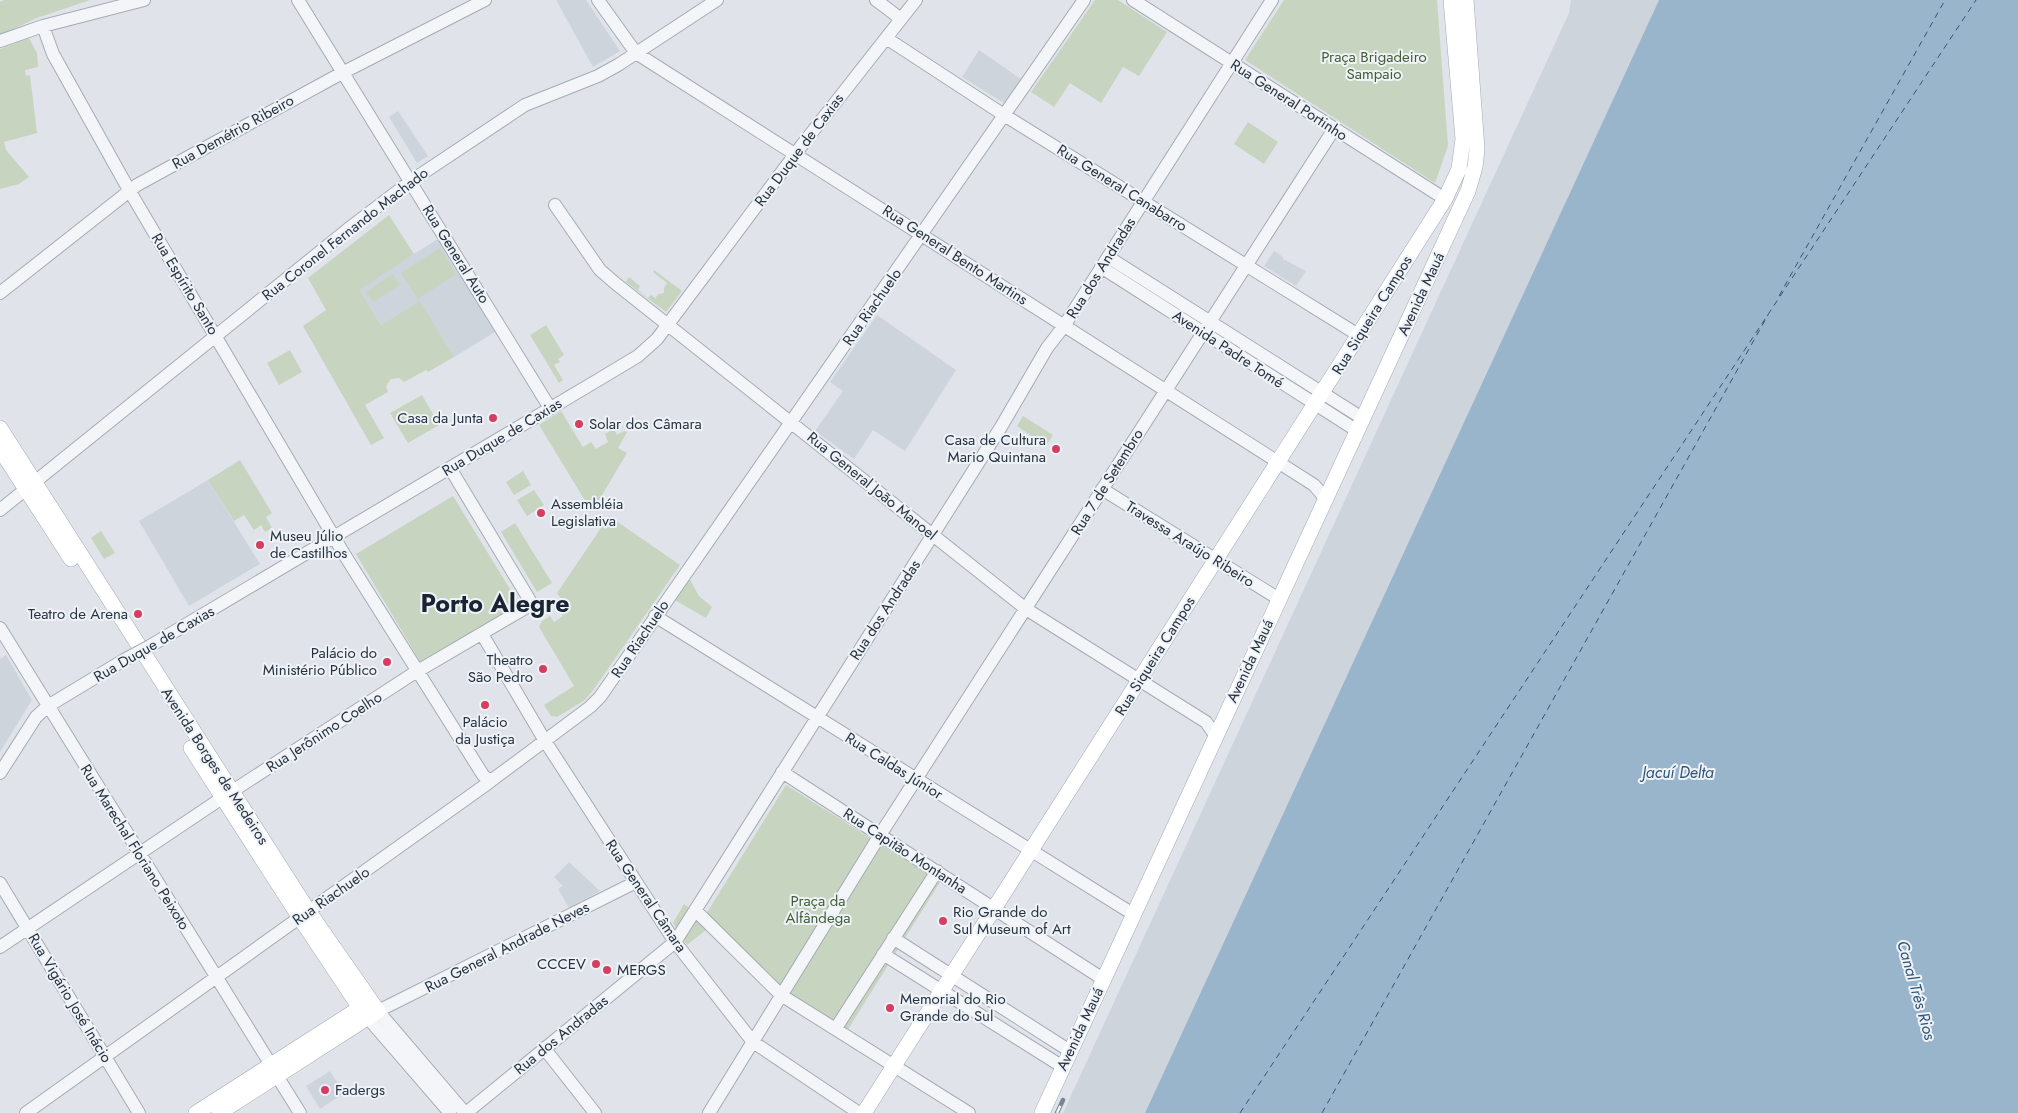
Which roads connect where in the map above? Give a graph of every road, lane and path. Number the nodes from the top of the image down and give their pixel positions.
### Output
1 (144, 0) edge
2 (298, 0) edge
3 (485, 0) edge
4 (598, 0) edge
5 (717, 0) edge
6 (876, 0) edge
7 (916, 0) edge
8 (1084, 0) edge
9 (1133, 0) edge
10 (1272, 0) edge
11 (1451, 0) edge
12 (1466, 0) edge
13 (901, 19) junction
14 (43, 26) junction
15 (886, 38) junction
16 (0, 41) edge
17 (636, 53) junction
18 (1232, 63) junction
19 (342, 73) junction
20 (1004, 116) junction
21 (1334, 129) junction
22 (796, 153) junction
23 (411, 181) junction
24 (129, 190) junction
25 (1445, 199) junction
26 (1144, 200) junction
27 (556, 205) dead end
28 (922, 234) junction
29 (1104, 262) junction
30 (1246, 264) junction
31 (1160, 289) junction
32 (0, 293) edge
33 (1152, 300) junction
34 (669, 324) junction
35 (1064, 326) junction
36 (1206, 327) junction
37 (216, 336) junction
38 (1360, 336) junction
39 (1257, 353) junction
40 (1250, 364) junction
41 (1282, 368) junction
42 (1274, 379) junction
43 (1165, 389) junction
44 (1319, 399) junction
45 (550, 408) junction
46 (792, 422) junction
47 (1359, 424) junction
48 (0, 428) edge
49 (0, 449) edge
50 (1278, 463) junction
51 (450, 468) junction
52 (30, 485) junction
53 (1102, 489) junction
54 (1325, 498) junction
55 (0, 510) edge
56 (932, 536) junction
57 (334, 537) junction
58 (1216, 560) junction
59 (1279, 599) junction
60 (1026, 609) junction
61 (655, 616) junction
62 (0, 628) edge
63 (482, 634) junction
64 (417, 672) junction
65 (1140, 680) junction
66 (48, 706) junction
67 (816, 718) junction
68 (1215, 735) junction
69 (545, 741) junction
70 (0, 772) edge
71 (782, 772) junction
72 (493, 779) junction
73 (917, 780) junction
74 (227, 795) junction
75 (880, 835) junction
76 (1031, 851) junction
77 (138, 853) junction
78 (936, 871) junction
79 (636, 882) junction
80 (0, 883) edge
81 (994, 909) junction
82 (696, 910) junction
83 (1133, 914) junction
84 (304, 915) junction
85 (28, 928) junction
86 (893, 938) junction
87 (675, 942) junction
88 (0, 947) edge
89 (913, 950) junction
90 (883, 954) junction
91 (931, 962) junction
92 (902, 966) junction
93 (952, 975) junction
94 (217, 977) junction
95 (921, 978) junction
96 (1103, 979) junction
97 (942, 991) junction
98 (781, 995) junction
99 (369, 1012) junction
100 (836, 1028) junction
101 (753, 1042) junction
102 (544, 1048) junction
103 (1070, 1051) junction
104 (105, 1058) junction
105 (894, 1066) junction
106 (1063, 1067) junction
107 (274, 1071) junction
108 (442, 1096) junction
109 (26, 1113) edge
110 (140, 1113) edge
111 (196, 1113) edge
112 (219, 1113) edge
113 (300, 1113) edge
114 (450, 1113) edge
115 (466, 1113) edge
116 (595, 1113) edge
117 (709, 1113) edge
118 (859, 1113) edge
119 (864, 1113) edge
120 (969, 1113) edge
121 (1042, 1113) edge

1 - 14 street
2 - 19 street, Rua General Auto
3 - 19 street, Rua Demétrio Ribeiro
4 - 17 street, Rua General Bento Martins
5 - 17 street, Rua Coronel Fernando Machado
6 - 13 street
7 - 13 street, Rua Duque de Caxias
8 - 20 street, Rua Riachuelo
9 - 18 street, Rua General Portinho
10 - 18 street, Rua dos Andradas
11 - 25 main road, Rua Siqueira Campos
12 - 47 main road, Avenida Mauá
13 - 15 street, Rua Duque de Caxias
14 - 16 street
14 - 24 street, Rua Espírito Santo
15 - 20 street, Rua General Canabarro
15 - 22 street, Rua Duque de Caxias
17 - 22 street, Rua General Bento Martins
17 - 23 street, Rua Coronel Fernando Machado
18 - 21 street, Rua General Portinho
18 - 26 street, Rua dos Andradas
19 - 23 street, Rua General Auto
19 - 24 street, Rua Demétrio Ribeiro
20 - 26 street, Rua General Canabarro
20 - 28 street, Rua Riachuelo
21 - 25 street, Rua General Portinho
21 - 30 street, Rua 7 de Setembro
22 - 28 street, Rua General Bento Martins
22 - 34 street, Rua Duque de Caxias
23 - 37 street, Rua Coronel Fernando Machado
23 - 45 street, Rua General Auto
24 - 32 street, Rua Demétrio Ribeiro
24 - 37 street, Rua Espírito Santo
25 - 38 main road, Rua Siqueira Campos
26 - 29 street, Rua dos Andradas
26 - 30 street, Rua General Canabarro
27 - 34 street, Rua General João Manoel
28 - 35 street, Rua General Bento Martins
28 - 46 street, Rua Riachuelo
29 - 31 street, Avenida Padre Tomé
29 - 33 street, Avenida Padre Tomé
29 - 35 street, Rua dos Andradas
30 - 36 street, Rua 7 de Setembro
30 - 38 street, Rua General Canabarro
31 - 33 street
31 - 36 street, Avenida Padre Tomé
33 - 36 street, Avenida Padre Tomé
34 - 45 street, Rua Duque de Caxias
34 - 46 street, Rua General João Manoel
35 - 43 street, Rua General Bento Martins
35 - 56 street, Rua dos Andradas
36 - 39 street, Avenida Padre Tomé
36 - 40 street, Avenida Padre Tomé
36 - 43 street, Rua 7 de Setembro
37 - 52 street, Rua Coronel Fernando Machado
37 - 57 street, Rua Espírito Santo
38 - 44 main road, Rua Siqueira Campos
39 - 40 street
39 - 41 street, Avenida Padre Tomé
40 - 42 street, Avenida Padre Tomé
41 - 42 street
41 - 44 street, Avenida Padre Tomé
42 - 44 street, Avenida Padre Tomé
43 - 50 street, Rua General Bento Martins
43 - 53 street, Rua 7 de Setembro
44 - 47 street, Avenida Padre Tomé
44 - 50 main road, Rua Siqueira Campos
45 - 51 street, Rua Duque de Caxias
46 - 56 street, Rua General João Manoel
46 - 61 street, Rua Riachuelo
47 - 54 main road, Avenida Mauá
48 - 52 main road, Avenida Borges de Medeiros
49 - 52 main road, Avenida Borges de Medeiros
50 - 54 street, Rua General Bento Martins
50 - 58 main road, Rua Siqueira Campos
51 - 57 street, Rua Duque de Caxias
51 - 63 street, Rua Jerônimo Coelho
52 - 55 street, Rua Coronel Fernando Machado
52 - 74 main road, Avenida Borges de Medeiros
53 - 58 street, Travessa Araújo Ribeiro
53 - 60 street, Rua 7 de Setembro
54 - 59 main road, Avenida Mauá
56 - 60 street, Rua General João Manoel
56 - 67 street, Rua dos Andradas
57 - 64 street, Rua Espírito Santo
57 - 66 street, Rua Duque de Caxias, bridge
58 - 59 street, Travessa Araújo Ribeiro
58 - 65 main road, Rua Siqueira Campos
59 - 68 main road, Avenida Mauá
60 - 65 street, Rua General João Manoel
60 - 73 street, Rua 7 de Setembro
61 - 67 street, Rua Caldas Júnior
61 - 69 street, Rua Riachuelo
62 - 66 street, Rua Marechal Floriano Peixoto
63 - 64 street, Rua Jerônimo Coelho
63 - 69 street, Rua General Câmara
64 - 72 street, Rua Espírito Santo
64 - 74 street, Rua Jerônimo Coelho
65 - 68 street, Rua General João Manoel
65 - 76 main road, Rua Siqueira Campos
66 - 70 street, Rua Duque de Caxias
66 - 77 street, Rua Marechal Floriano Peixoto
67 - 71 street, Rua dos Andradas
67 - 73 street, Rua Caldas Júnior
68 - 83 main road, Avenida Mauá
69 - 72 street, Rua Riachuelo
69 - 79 street, Rua General Câmara
71 - 75 street, Rua Capitão Montanha
71 - 82 street, Rua dos Andradas
72 - 84 street, Rua Riachuelo
73 - 75 street, Rua 7 de Setembro
73 - 76 street, Rua Caldas Júnior
74 - 77 street, Rua Jerônimo Coelho
74 - 84 main road, Avenida Borges de Medeiros
75 - 78 street, Rua Capitão Montanha
75 - 98 street
76 - 81 main road, Rua Siqueira Campos
76 - 83 street, Rua Caldas Júnior
77 - 85 street, Rua Jerônimo Coelho
77 - 94 street, Rua Marechal Floriano Peixoto
78 - 81 street, Rua Capitão Montanha
78 - 86 street
79 - 87 street, Rua General Câmara
79 - 99 street, Rua General Andrade Neves
80 - 85 street, Rua Vigário José Inácio
81 - 93 main road, Rua Siqueira Campos
81 - 96 street, Rua Capitão Montanha
82 - 87 street, Rua dos Andradas
82 - 98 street
83 - 96 main road, Avenida Mauá
84 - 94 street, Rua Riachuelo
84 - 99 main road, Avenida Borges de Medeiros
85 - 88 street, Rua Jerônimo Coelho
85 - 104 street, Rua Vigário José Inácio
86 - 89 street
86 - 90 street
87 - 101 street, Rua General Câmara
87 - 102 street, Rua dos Andradas
89 - 91 street
89 - 92 street
90 - 92 street
90 - 100 street
91 - 93 street
91 - 95 street
92 - 95 street
93 - 97 main road, Rua Siqueira Campos
93 - 103 street
94 - 104 street, Rua Riachuelo
94 - 107 street, Rua Marechal Floriano Peixoto
95 - 97 street
96 - 103 main road, Avenida Mauá
97 - 105 main road, Rua Siqueira Campos
97 - 106 street
98 - 100 street
98 - 101 street
99 - 107 main road
99 - 108 street, Avenida Borges de Medeiros
100 - 105 street
101 - 117 street
101 - 118 street, Rua General Câmara
102 - 115 street, Rua dos Andradas
102 - 116 street
103 - 106 main road, Avenida Mauá
104 - 109 street, Rua Riachuelo
104 - 110 street, Rua Vigário José Inácio
105 - 119 main road, Rua Siqueira Campos
105 - 120 street
106 - 121 main road, Avenida Mauá
107 - 111 main road
107 - 112 main road
107 - 113 street, Rua Marechal Floriano Peixoto
108 - 114 street, Avenida Borges de Medeiros
108 - 115 street, Avenida Borges de Medeiros

